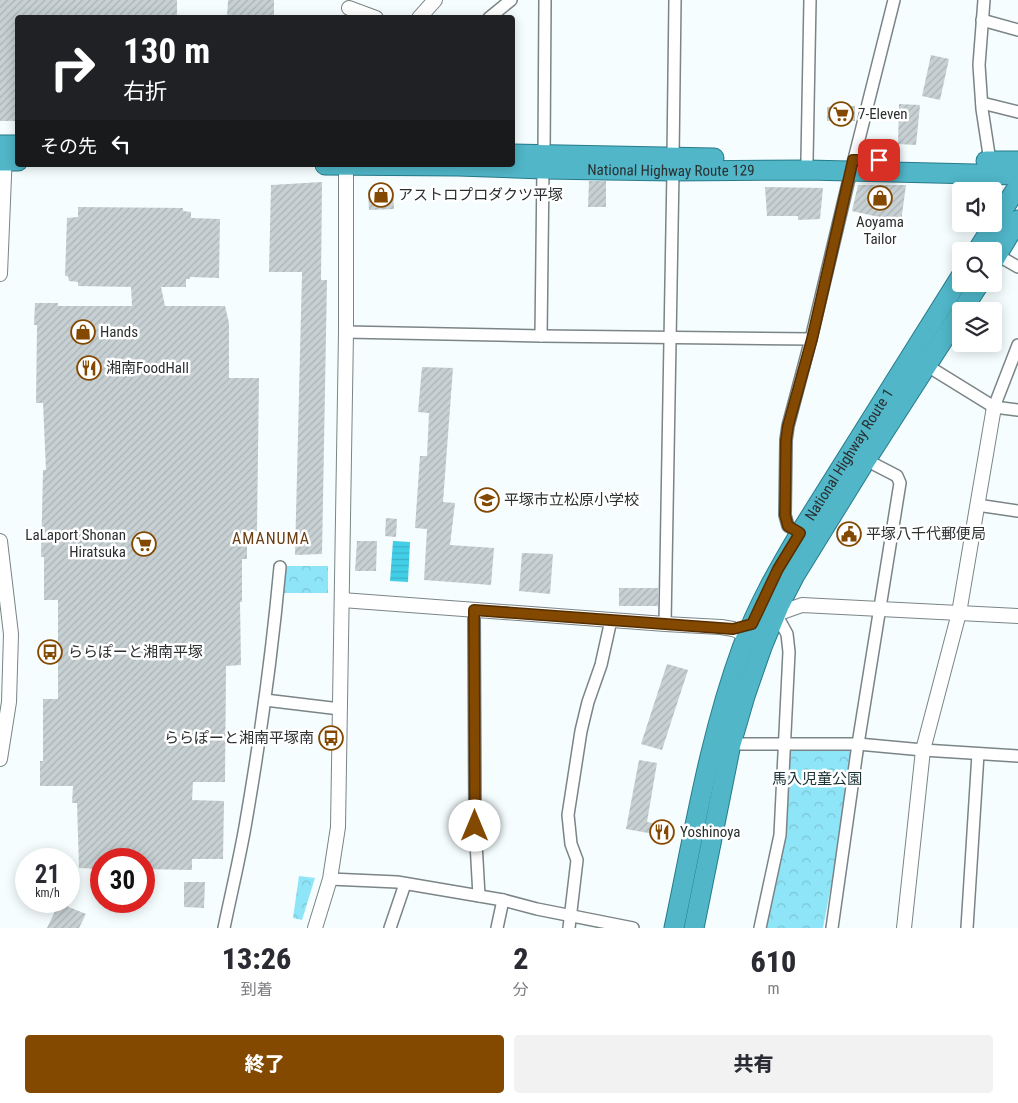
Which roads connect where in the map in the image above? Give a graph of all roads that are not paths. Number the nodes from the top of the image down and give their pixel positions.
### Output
1 (434, 0) edge
2 (511, 0) edge
3 (545, 0) edge
4 (675, 0) edge
5 (810, 0) edge
6 (894, 0) edge
7 (984, 0) edge
8 (349, 8) edge
9 (368, 15) edge
10 (422, 15) edge
11 (493, 15) edge
12 (982, 20) junction
13 (1018, 30) edge
14 (982, 103) junction
15 (1018, 112) edge
16 (8, 153) edge
17 (515, 155) edge
18 (807, 160) junction
19 (990, 161) junction
20 (1018, 161) edge
21 (543, 162) junction
22 (515, 163) edge
23 (673, 164) junction
24 (852, 166) junction
25 (346, 167) edge
26 (1018, 175) edge
27 (1018, 186) edge
28 (1018, 220) edge
29 (983, 242) edge
30 (1002, 246) edge
31 (1002, 261) edge
32 (1018, 267) edge
33 (0, 274) edge
34 (952, 290) edge
35 (973, 292) edge
36 (346, 332) junction
37 (541, 336) junction
38 (670, 338) junction
39 (812, 339) junction
40 (1018, 345) edge
41 (926, 365) junction
42 (994, 407) junction
43 (1018, 410) edge
44 (866, 460) junction
45 (977, 505) junction
46 (1018, 511) edge
47 (800, 533) junction
48 (0, 541) edge
49 (280, 567) dead end
50 (342, 600) junction
51 (777, 603) junction
52 (879, 609) junction
53 (474, 610) junction
54 (959, 613) junction
55 (1018, 616) edge
56 (611, 620) junction
57 (665, 624) junction
58 (744, 629) junction
59 (762, 647) junction
60 (265, 700) junction
61 (340, 709) junction
62 (732, 744) junction
63 (784, 744) junction
64 (858, 744) junction
65 (923, 750) junction
66 (978, 754) junction
67 (1018, 756) edge
68 (0, 759) edge
69 (330, 879) junction
70 (405, 884) junction
71 (479, 896) junction
72 (503, 900) junction
73 (572, 915) junction
74 (224, 928) edge
75 (314, 928) edge
76 (390, 928) edge
77 (497, 928) edge
78 (569, 928) edge
79 (633, 928) edge
80 (674, 928) edge
81 (694, 928) edge
82 (760, 928) edge
83 (832, 928) edge
84 (904, 928) edge
85 (967, 928) edge

1 - 10 street
2 - 11 street
3 - 21 street
4 - 23 street
5 - 18 street
6 - 24 street
7 - 12 street
8 - 9 street
12 - 13 street
12 - 14 street
14 - 15 street
14 - 19 street
16 - 33 street
17 - 21 highway, National Highway Route 129
18 - 23 highway, National Highway Route 129
18 - 24 highway, National Highway Route 129
19 - 20 highway, National Highway Route 129
19 - 24 highway, National Highway Route 129
21 - 22 highway, National Highway Route 129
21 - 23 highway, National Highway Route 129
21 - 37 street
23 - 24 highway, National Highway Route 129
23 - 38 street
24 - 26 highway, National Highway Route 129
24 - 39 street
25 - 36 street
27 - 29 highway
28 - 30 highway
31 - 32 street
34 - 47 highway, National Highway Route 1
35 - 41 highway, National Highway Route 1
36 - 37 street
36 - 50 street
37 - 38 street
38 - 39 street
38 - 57 street
39 - 47 street
40 - 42 street
41 - 42 street
41 - 44 highway, National Highway Route 1
42 - 43 street
42 - 45 street
44 - 51 highway, National Highway Route 1
44 - 52 street
45 - 46 street
45 - 54 street
47 - 51 highway, National Highway Route 1
48 - 68 street
49 - 60 street
50 - 53 street
50 - 61 street
51 - 52 street
51 - 58 highway, National Highway Route 1
51 - 58 street
51 - 59 highway, National Highway Route 1
51 - 63 street
52 - 54 street
52 - 64 street
53 - 56 street
53 - 71 street
54 - 55 street
54 - 65 street
56 - 57 street
56 - 73 street
57 - 58 street
58 - 59 street
58 - 80 highway, National Highway Route 1
59 - 62 highway, National Highway Route 1
60 - 61 street
60 - 74 street
61 - 69 street
62 - 63 street
62 - 81 highway, National Highway Route 1
63 - 64 street
63 - 82 street
64 - 65 street
64 - 83 street
65 - 66 street
65 - 84 street
66 - 67 street
66 - 85 street
69 - 70 street
69 - 75 street
70 - 71 street
70 - 76 street
71 - 72 street
72 - 73 street
72 - 77 street
73 - 78 street
73 - 79 street

